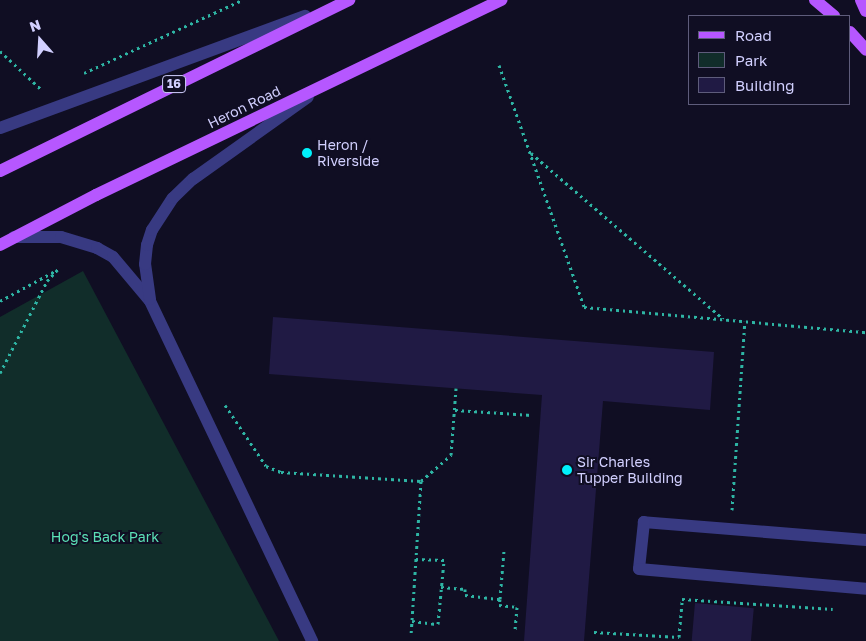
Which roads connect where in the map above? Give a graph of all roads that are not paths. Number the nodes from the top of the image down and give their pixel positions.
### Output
1 (502, 0) edge
2 (815, 0) edge
3 (861, 0) edge
4 (347, 1) edge
5 (866, 11) edge
6 (833, 15) edge
7 (851, 33) edge
8 (866, 50) edge
9 (322, 87) junction
10 (0, 128) edge
11 (0, 171) edge
12 (14, 237) junction
13 (0, 245) edge
14 (150, 302) junction
15 (866, 540) edge
16 (866, 589) edge
17 (312, 641) edge

1 - 9 main road, Heron Road
2 - 6 main road
3 - 5 main road
4 - 10 lane
4 - 11 main road, 16
7 - 8 main road
9 - 12 main road, Heron Road
9 - 14 lane
12 - 13 main road, Heron Road
12 - 14 lane
14 - 17 lane
15 - 16 lane

